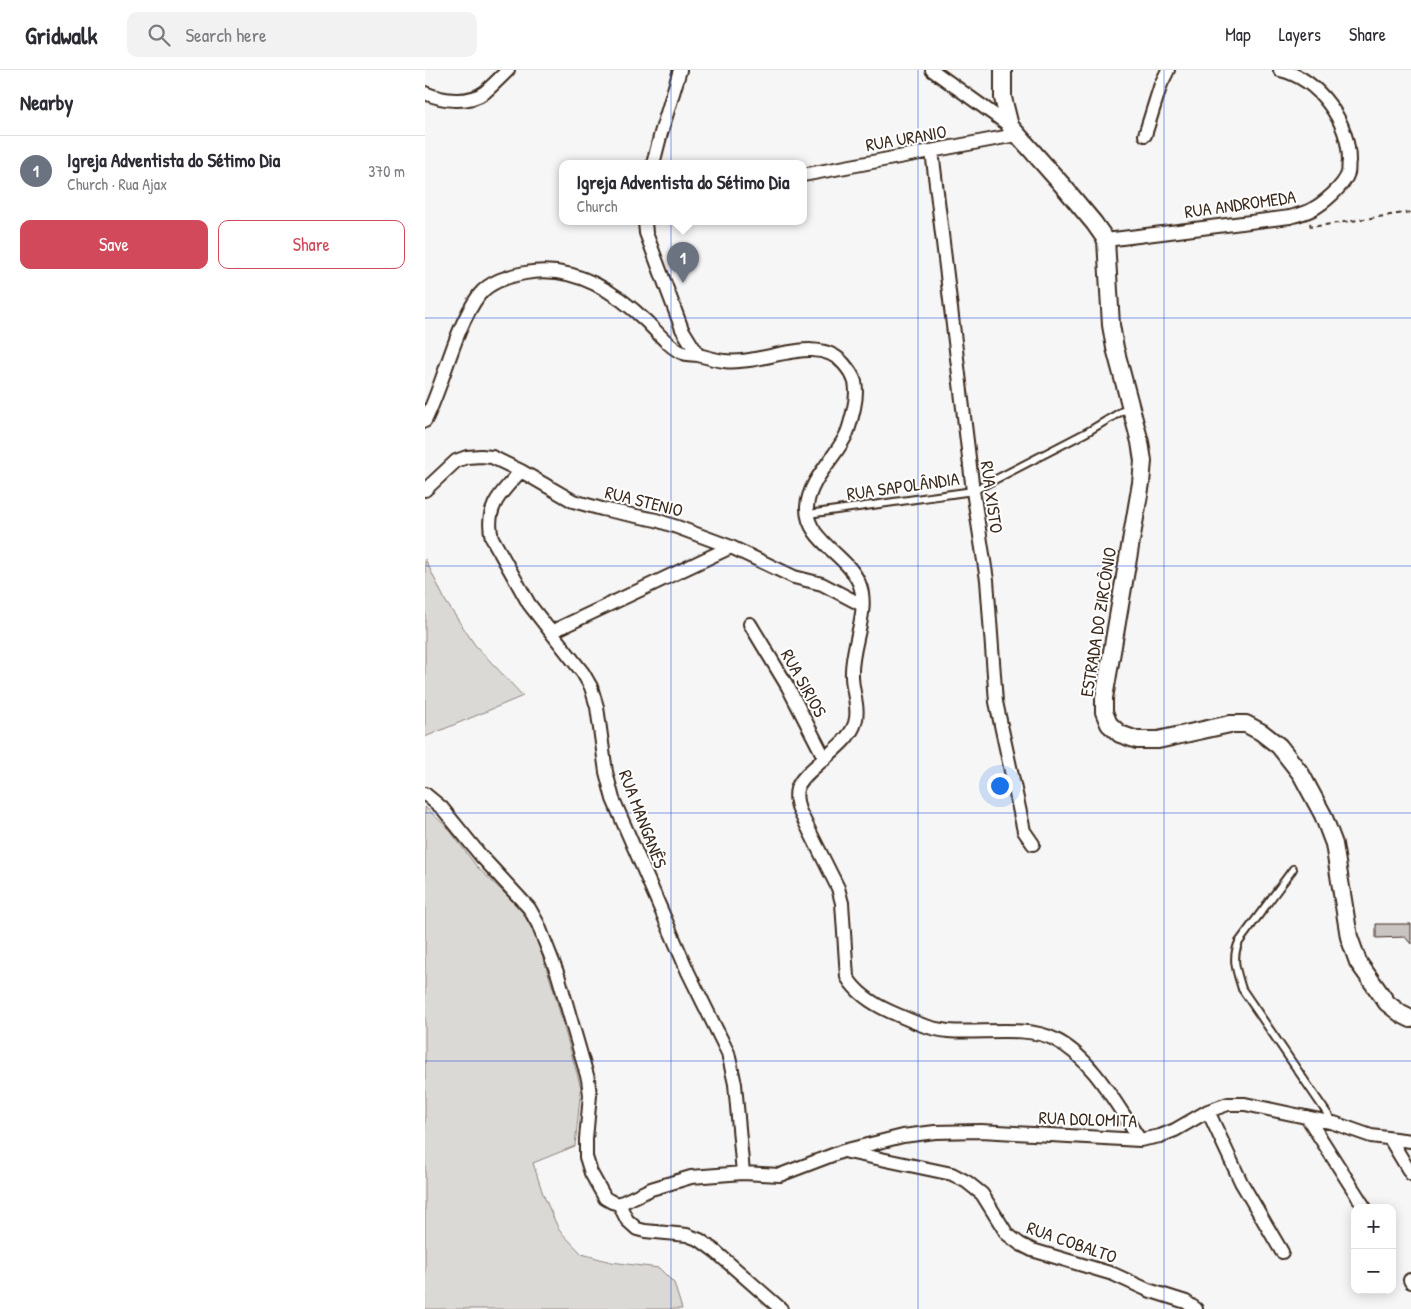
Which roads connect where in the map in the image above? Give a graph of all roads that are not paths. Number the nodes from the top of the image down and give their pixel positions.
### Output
1 (508, 70) edge
2 (680, 70) edge
3 (932, 70) edge
4 (1003, 70) edge
5 (1168, 70) edge
6 (1280, 70) edge
7 (425, 93) edge
8 (1013, 131) junction
9 (1145, 135) dead end
10 (932, 151) junction
11 (654, 160) edge
12 (807, 174) edge
13 (645, 225) edge
14 (1106, 240) junction
15 (698, 355) junction
16 (1131, 406) junction
17 (425, 421) edge
18 (521, 471) junction
19 (425, 490) edge
20 (973, 491) junction
21 (808, 514) junction
22 (731, 547) junction
23 (863, 605) junction
24 (750, 624) dead end
25 (551, 632) junction
26 (825, 759) junction
27 (425, 794) edge
28 (1033, 844) dead end
29 (1293, 869) dead end
30 (1411, 1019) edge
31 (1208, 1111) junction
32 (1307, 1117) junction
33 (1334, 1123) junction
34 (1389, 1139) junction
35 (1140, 1140) junction
36 (1411, 1141) edge
37 (843, 1151) junction
38 (743, 1173) junction
39 (1411, 1174) edge
40 (619, 1204) junction
41 (1362, 1204) edge
42 (1282, 1252) dead end
43 (781, 1309) edge
44 (1196, 1309) edge

1 - 7 street
2 - 11 street
3 - 8 street
4 - 8 street
5 - 9 street
6 - 14 street, RUA ANDROMEDA
8 - 10 street, RUA URANIO
8 - 14 street
10 - 12 street, RUA URANIO
10 - 20 street, RUA XISTO
13 - 15 street
14 - 16 street, ESTRADA DO ZIRCÔNIO
15 - 17 street
15 - 21 street
16 - 20 lane, RUA SAPOLÂNDIA
16 - 30 street, ESTRADA DO ZIRCÔNIO
18 - 19 street, RUA STENIO
18 - 22 street, RUA STENIO
18 - 25 street, RUA MANGANÊS
20 - 21 lane, RUA SAPOLÂNDIA
20 - 28 street, RUA XISTO
21 - 23 street
22 - 23 street, RUA STENIO
22 - 25 street
23 - 26 street
24 - 26 street, RUA SIRIOS
25 - 38 street, RUA MANGANÊS
26 - 35 street
27 - 40 street
29 - 33 lane
31 - 32 street, RUA DOLOMITA
31 - 35 street, RUA DOLOMITA
31 - 42 street
32 - 33 street, RUA DOLOMITA
32 - 41 street
33 - 34 street, RUA DOLOMITA
34 - 36 street, RUA DOLOMITA
34 - 39 street
35 - 37 street, RUA DOLOMITA
37 - 38 street
37 - 44 street, RUA COBALTO
38 - 40 street
40 - 43 street

